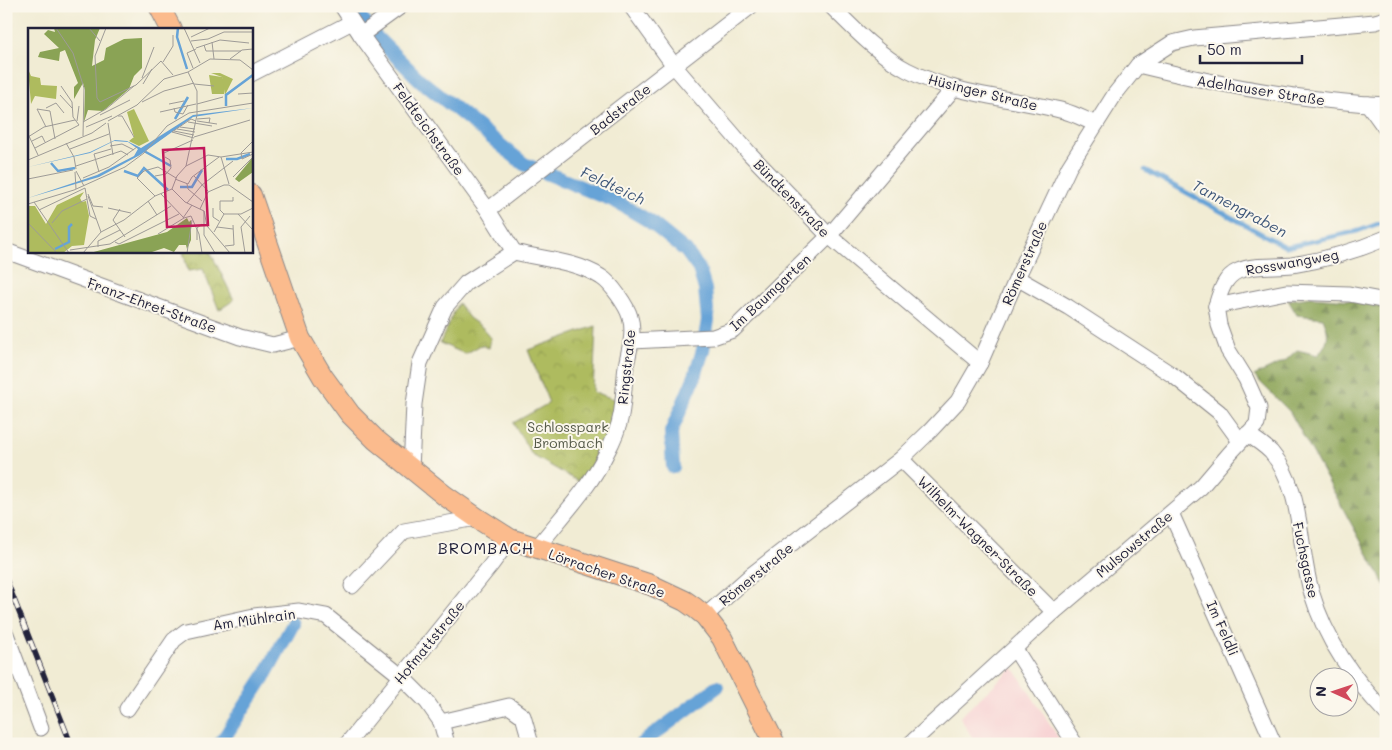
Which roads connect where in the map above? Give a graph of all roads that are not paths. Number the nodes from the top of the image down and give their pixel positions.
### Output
1 (159, 6) edge
2 (342, 6) edge
3 (401, 6) edge
4 (631, 6) edge
5 (751, 6) edge
6 (831, 6) edge
7 (1386, 19) edge
8 (352, 22) junction
9 (170, 28) edge
10 (367, 31) junction
11 (1138, 65) junction
12 (674, 67) junction
13 (252, 73) edge
14 (954, 88) junction
15 (1368, 104) junction
16 (1386, 105) edge
17 (1096, 124) junction
18 (1386, 129) edge
19 (252, 198) edge
20 (488, 210) junction
21 (828, 236) junction
22 (1386, 238) edge
23 (6, 251) edge
24 (514, 252) junction
25 (1017, 278) junction
26 (1386, 301) edge
27 (1216, 306) junction
28 (300, 338) junction
29 (632, 341) junction
30 (980, 363) junction
31 (1244, 437) junction
32 (901, 459) junction
33 (411, 469) junction
34 (1171, 513) junction
35 (477, 518) junction
36 (510, 539) junction
37 (536, 549) junction
38 (352, 586) dead end
39 (1054, 612) junction
40 (705, 616) junction
41 (6, 634) edge
42 (1015, 649) junction
43 (401, 676) junction
44 (126, 709) dead end
45 (1386, 713) edge
46 (441, 722) junction
47 (42, 728) dead end
48 (347, 744) edge
49 (447, 744) edge
50 (532, 744) edge
51 (775, 744) edge
52 (910, 744) edge
53 (1075, 744) edge
54 (1274, 744) edge

1 - 9 main road
2 - 8 street, Feldteichstraße
3 - 10 street
4 - 12 street, Bündtenstraße
5 - 12 street, Badstraße
6 - 14 street, Hüsinger Straße
7 - 11 street, Römerstraße
8 - 10 street, Feldteichstraße
8 - 13 street
10 - 20 street, Feldteichstraße
11 - 15 street, Adelhauser Straße
11 - 17 street, Römerstraße
12 - 20 street, Badstraße
12 - 21 street, Bündtenstraße
14 - 17 street, Hüsinger Straße
14 - 21 street, Im Baumgarten
15 - 16 street, Adelhauser Straße
15 - 18 street
17 - 25 street, Römerstraße
19 - 28 main road, Lörracher Straße
20 - 24 street, Feldteichstraße
21 - 29 street, Im Baumgarten
21 - 30 street, Bündtenstraße
22 - 27 street, Rosswangweg
23 - 28 street, Franz-Ehret-Straße
24 - 29 street, Ringstraße
24 - 33 street
25 - 30 street, Römerstraße
25 - 31 street, Fuchsgasse
26 - 27 street
27 - 31 street, Mulsowstraße
28 - 33 main road, Lörracher Straße
29 - 37 street, Ringstraße
30 - 32 street, Römerstraße
31 - 34 street, Mulsowstraße
31 - 45 street, Fuchsgasse
32 - 39 street, Wilhelm-Wagner-Straße
32 - 40 street, Römerstraße
33 - 35 main road, Lörracher Straße
34 - 39 street, Mulsowstraße
34 - 54 street, Im Feldli
35 - 36 main road, Lörracher Straße
35 - 38 street
36 - 37 main road, Lörracher Straße
36 - 43 street, Hofmattstraße
37 - 40 main road, Lörracher Straße
39 - 42 street, Mulsowstraße
40 - 51 main road, Lörracher Straße
41 - 47 street
42 - 52 street, Mulsowstraße
42 - 53 street
43 - 44 street, Am Mühlrain
43 - 46 street, Am Mühlrain
43 - 48 street, Hofmattstraße
46 - 49 street, Am Mühlrain
46 - 50 street

